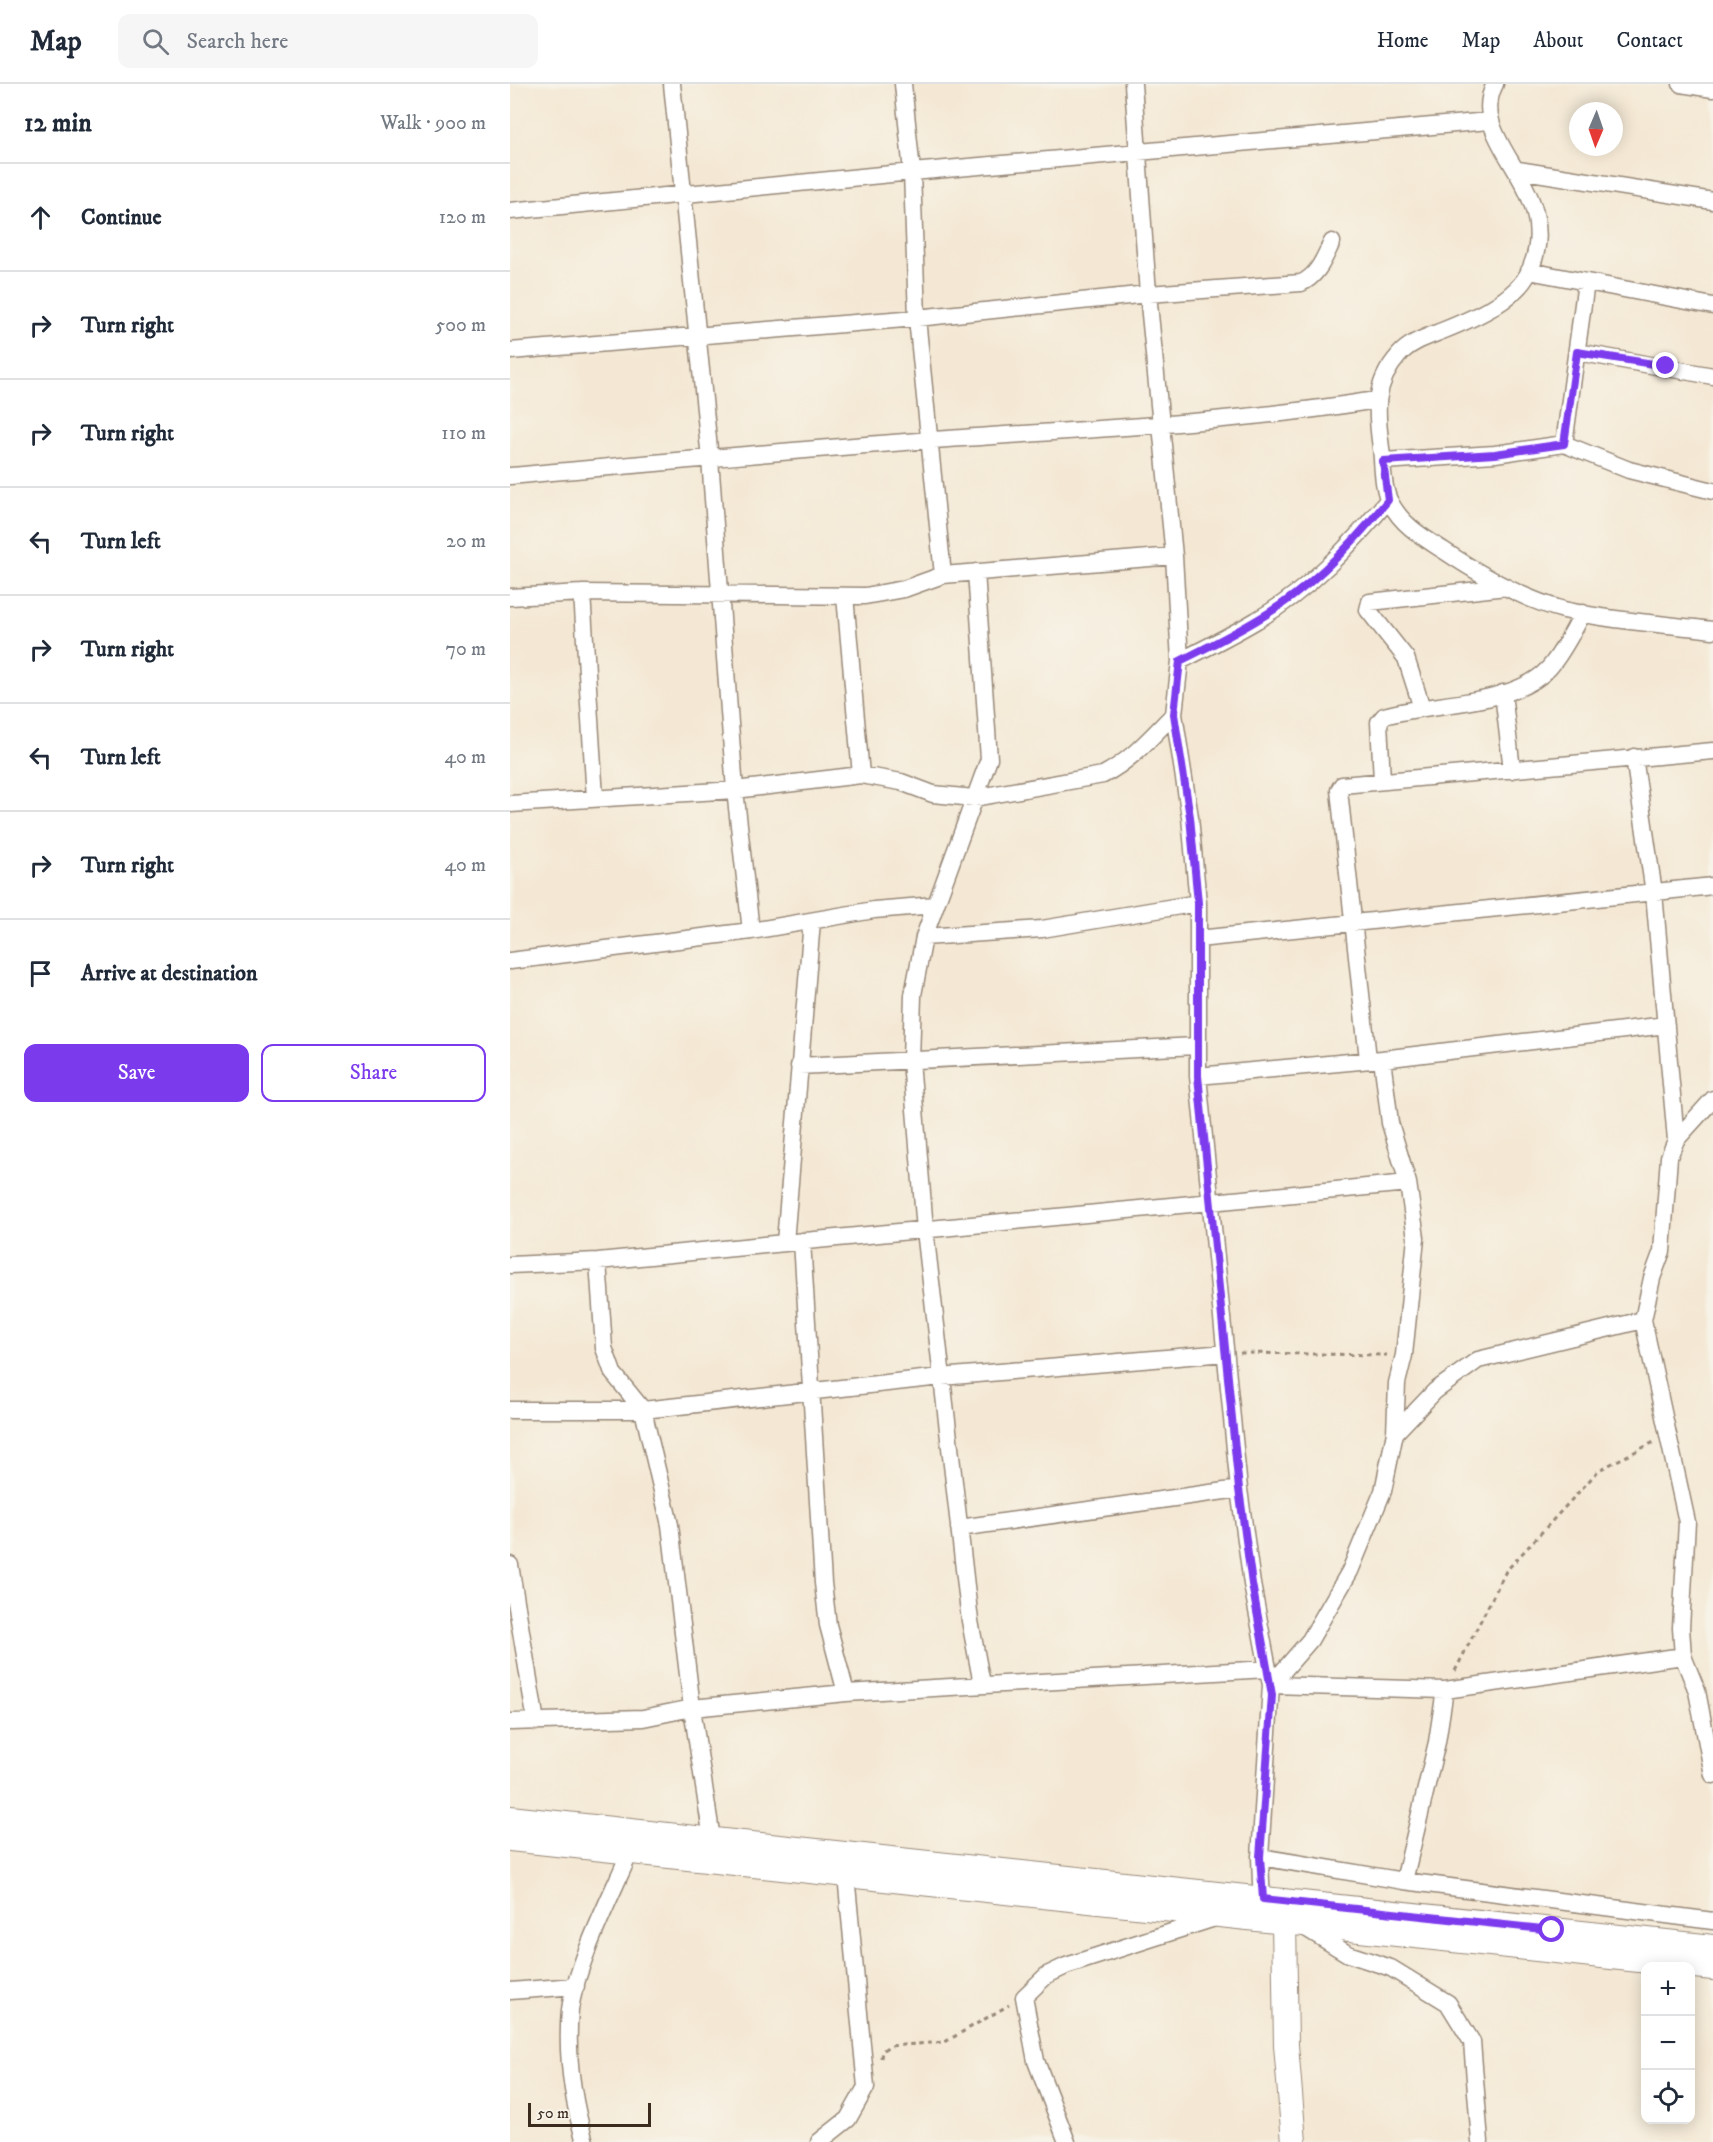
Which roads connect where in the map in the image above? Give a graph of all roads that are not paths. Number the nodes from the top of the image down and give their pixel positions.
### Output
1 (672, 84) edge
2 (903, 84) edge
3 (1133, 84) edge
4 (1495, 84) edge
5 (1681, 84) edge
6 (1713, 89) edge
7 (1490, 121) junction
8 (1140, 152) junction
9 (1518, 170) junction
10 (912, 172) junction
11 (683, 195) junction
12 (1713, 201) edge
13 (510, 211) edge
14 (1332, 242) dead end
15 (1529, 272) junction
16 (1586, 282) junction
17 (1148, 294) junction
18 (1713, 306) edge
19 (917, 318) junction
20 (697, 337) junction
21 (510, 351) edge
22 (1577, 352) junction
23 (1713, 376) edge
24 (1376, 400) junction
25 (1159, 424) junction
26 (930, 440) junction
27 (1564, 444) junction
28 (710, 459) junction
29 (1383, 461) junction
30 (510, 476) edge
31 (1713, 491) edge
32 (1388, 500) junction
33 (1174, 556) junction
34 (976, 572) junction
35 (943, 575) junction
36 (1507, 587) junction
37 (582, 593) junction
38 (845, 596) junction
39 (510, 597) edge
40 (719, 597) junction
41 (1583, 613) junction
42 (1713, 630) edge
43 (1180, 661) junction
44 (1503, 693) junction
45 (1422, 708) junction
46 (1174, 714) junction
47 (1713, 751) edge
48 (1634, 757) junction
49 (1512, 770) junction
50 (861, 775) junction
51 (1382, 780) junction
52 (735, 790) junction
53 (595, 798) junction
54 (974, 798) junction
55 (510, 804) edge
56 (1713, 886) edge
57 (1654, 893) junction
58 (1198, 903) junction
59 (935, 905) junction
60 (812, 921) junction
61 (1353, 922) junction
62 (751, 931) junction
63 (924, 937) junction
64 (1198, 939) junction
65 (510, 961) edge
66 (1666, 1025) junction
67 (1197, 1046) junction
68 (1375, 1059) junction
69 (911, 1061) junction
70 (799, 1066) junction
71 (1198, 1076) junction
72 (1713, 1099) edge
73 (1676, 1140) junction
74 (1408, 1183) junction
75 (1213, 1204) junction
76 (925, 1230) junction
77 (802, 1241) junction
78 (785, 1242) junction
79 (598, 1261) junction
80 (510, 1265) edge
81 (1643, 1320) junction
82 (1225, 1353) junction
83 (941, 1377) junction
84 (811, 1391) junction
85 (510, 1410) edge
86 (643, 1410) junction
87 (1395, 1433) junction
88 (1239, 1489) junction
89 (959, 1528) junction
90 (510, 1565) edge
91 (1683, 1656) junction
92 (1269, 1677) junction
93 (982, 1684) junction
94 (1445, 1690) junction
95 (846, 1693) junction
96 (692, 1708) junction
97 (510, 1722) edge
98 (536, 1722) junction
99 (1713, 1775) edge
100 (510, 1818) edge
101 (556, 1833) junction
102 (510, 1839) edge
103 (712, 1839) junction
104 (630, 1852) junction
105 (1260, 1857) junction
106 (846, 1875) junction
107 (1404, 1881) junction
108 (1222, 1916) junction
109 (1277, 1916) junction
110 (1713, 1921) edge
111 (1713, 1947) edge
112 (1713, 1968) edge
113 (576, 1986) junction
114 (510, 1991) edge
115 (585, 2142) edge
116 (819, 2142) edge
117 (1066, 2142) edge
118 (1294, 2142) edge
119 (1480, 2142) edge

1 - 11 street
2 - 10 street
3 - 8 street
4 - 7 street
5 - 6 street
7 - 8 street
7 - 9 street
8 - 10 street
8 - 17 street
9 - 12 street
9 - 15 street
10 - 11 street
10 - 19 street
11 - 13 street
11 - 20 street
14 - 17 street
15 - 16 street
15 - 24 street
16 - 18 street
16 - 22 street
17 - 19 street
17 - 25 street
19 - 20 street
19 - 26 street
20 - 21 street
20 - 28 street
22 - 23 street
22 - 27 street
24 - 25 street
24 - 29 street
25 - 26 street
25 - 33 street
26 - 28 street
26 - 35 street
27 - 29 street
27 - 31 street
28 - 30 street
28 - 40 street
29 - 32 street
32 - 36 street
32 - 43 street
33 - 34 street
33 - 43 street
34 - 35 street
34 - 54 street
35 - 38 street
36 - 41 street
36 - 45 street
37 - 39 street
37 - 40 street
37 - 53 street
38 - 40 street
38 - 50 street
40 - 52 street
41 - 42 street
41 - 44 street
43 - 46 street
44 - 45 street
44 - 49 street
45 - 51 street
46 - 54 street
46 - 58 street
47 - 48 street
48 - 49 street
48 - 57 street
49 - 51 street
50 - 52 street
50 - 54 street
51 - 61 street
52 - 53 street
52 - 62 street
53 - 55 street
54 - 59 street
56 - 57 street
57 - 61 street
57 - 66 street
58 - 63 street
58 - 64 street
59 - 60 street
59 - 63 street
60 - 62 street
60 - 70 street
61 - 64 street
61 - 68 street
62 - 65 street
63 - 69 street
64 - 67 street
66 - 68 street
66 - 73 street
67 - 69 street
67 - 71 street
68 - 71 street
68 - 74 street
69 - 70 street
69 - 76 street
70 - 78 street
71 - 75 street
72 - 73 street
73 - 81 street
74 - 75 street
74 - 87 street
75 - 76 street
75 - 82 street
76 - 77 street
76 - 83 street
77 - 78 street
77 - 84 street
78 - 79 street
79 - 80 street
79 - 86 street
81 - 87 street
81 - 91 street
82 - 83 street
82 - 88 street
83 - 84 street
83 - 89 street
84 - 86 street
84 - 95 street
85 - 86 street
86 - 96 street
87 - 92 street
88 - 89 street
88 - 92 street
89 - 93 street
90 - 98 street
91 - 94 street
91 - 99 street
92 - 93 street
92 - 94 street
92 - 105 street
93 - 95 street
94 - 107 street
95 - 96 street
96 - 98 street
96 - 103 street
97 - 98 street
100 - 101 street
101 - 102 street
101 - 103 street
101 - 104 street
103 - 109 street
104 - 106 street
104 - 113 street
105 - 107 street
105 - 109 street
106 - 108 street
106 - 116 street
107 - 110 street
108 - 109 street
108 - 117 street
109 - 111 street
109 - 112 street
109 - 118 street
109 - 119 street
113 - 114 street
113 - 115 street

